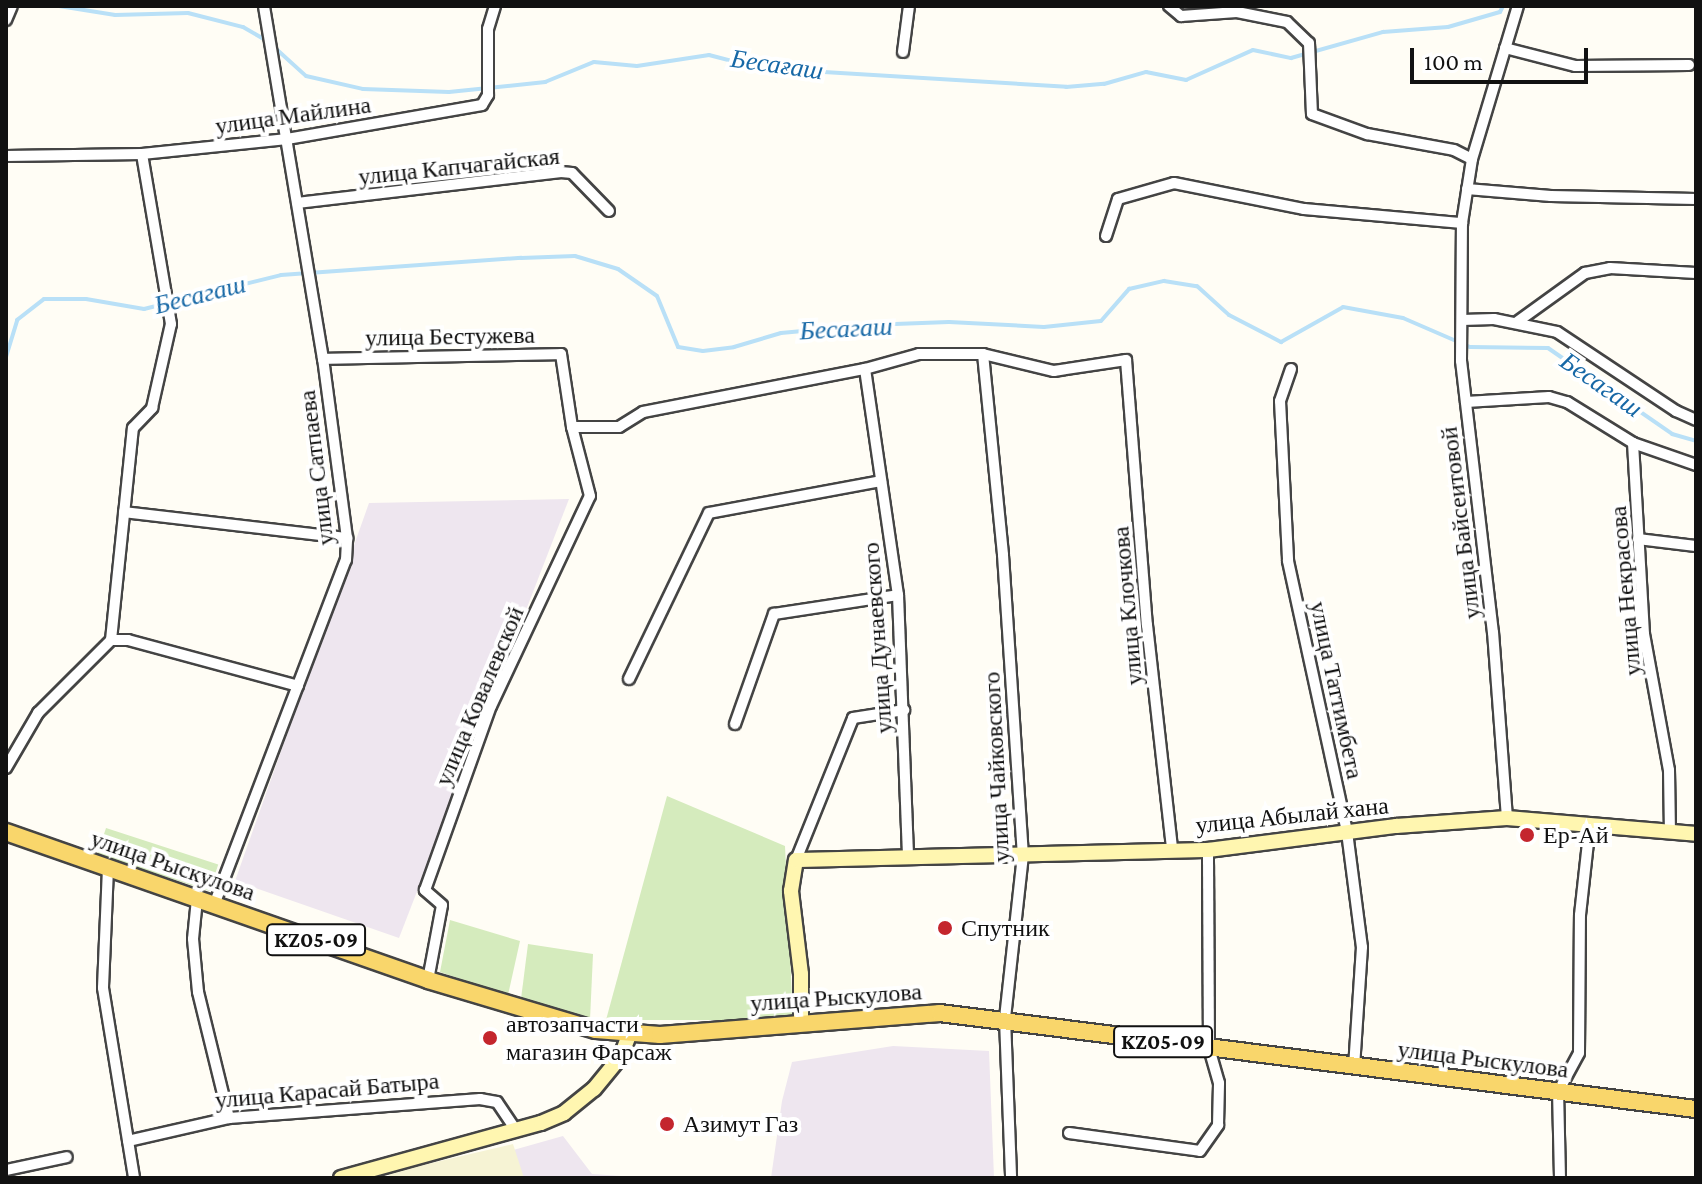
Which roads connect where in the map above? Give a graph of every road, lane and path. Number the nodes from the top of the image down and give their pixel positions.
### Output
1 (12, 6) edge
2 (495, 6) edge
3 (909, 6) edge
4 (1169, 6) edge
5 (1518, 6) edge
6 (265, 10) edge
7 (6, 20) edge
8 (1505, 48) junction
9 (903, 52) dead end
10 (1689, 65) dead end
11 (287, 139) junction
12 (142, 154) junction
13 (6, 156) edge
14 (1472, 159) junction
15 (1467, 189) junction
16 (1696, 199) edge
17 (297, 203) junction
18 (609, 211) dead end
19 (1462, 223) junction
20 (1106, 236) dead end
21 (1696, 273) edge
22 (1462, 320) junction
23 (1517, 322) junction
24 (983, 354) junction
25 (323, 359) junction
26 (865, 369) junction
27 (1291, 369) dead end
28 (1466, 402) junction
29 (1696, 420) edge
30 (572, 427) junction
31 (1633, 443) junction
32 (1696, 465) edge
33 (881, 481) junction
34 (124, 512) junction
35 (347, 538) junction
36 (1638, 539) junction
37 (1696, 546) edge
38 (898, 595) junction
39 (111, 640) junction
40 (629, 679) dead end
41 (298, 686) junction
42 (904, 710) junction
43 (735, 724) dead end
44 (6, 768) edge
45 (1507, 818) junction
46 (1590, 824) junction
47 (1670, 831) junction
48 (6, 832) edge
49 (1347, 832) junction
50 (1696, 834) edge
51 (1172, 849) junction
52 (1208, 850) junction
53 (1023, 855) junction
54 (908, 857) junction
55 (796, 860) junction
56 (108, 868) junction
57 (197, 899) junction
58 (214, 905) junction
59 (428, 980) junction
60 (1005, 1019) junction
61 (801, 1022) junction
62 (629, 1035) junction
63 (1209, 1049) junction
64 (1354, 1068) junction
65 (1558, 1092) junction
66 (1696, 1109) edge
67 (229, 1118) junction
68 (516, 1130) junction
69 (1069, 1133) dead end
70 (128, 1141) junction
71 (67, 1157) dead end
72 (6, 1170) edge
73 (134, 1178) edge
74 (341, 1178) edge
75 (1011, 1178) edge
76 (1560, 1178) edge

1 - 7 street
2 - 11 street, улица Майлина
3 - 9 street
4 - 14 street
5 - 8 street, улица Байсеитовой
6 - 11 street, улица Сатпаева
8 - 10 street
8 - 14 street, улица Байсеитовой
11 - 12 street, улица Майлина
11 - 17 street, улица Сатпаева
12 - 13 street, улица Майлина
12 - 34 street
14 - 15 street, улица Байсеитовой
15 - 16 street
15 - 19 street, улица Байсеитовой
17 - 18 street, улица Капчагайская
17 - 25 street, улица Сатпаева
19 - 20 street
19 - 22 street, улица Байсеитовой
21 - 23 street
22 - 23 street
22 - 28 street, улица Байсеитовой
23 - 29 street
24 - 26 street
24 - 51 street, улица Клочкова
24 - 53 street, улица Чайковского
25 - 30 street, улица Бестужева
25 - 35 street, улица Сатпаева
26 - 30 street
26 - 33 street, улица Дунаевского
27 - 49 street, улица Таттимбета
28 - 31 street
28 - 45 street, улица Байсеитовой
30 - 59 street, улица Ковалевской
31 - 32 street
31 - 36 street, улица Некрасова
33 - 38 street, улица Дунаевского
33 - 40 street
34 - 35 street
34 - 39 street
35 - 41 street, улица Сатпаева
36 - 37 street
36 - 47 street, улица Некрасова
38 - 42 street, улица Дунаевского
38 - 43 street
39 - 41 street
39 - 44 street
41 - 58 street, улица Сатпаева
42 - 54 street, улица Дунаевского
42 - 55 street
45 - 46 street, улица Абылай хана
45 - 49 street, улица Абылай хана
46 - 47 street, улица Абылай хана
46 - 65 street
47 - 50 street, улица Абылай хана
48 - 56 main road, улица Рыскулова / KZ05-09
49 - 52 street, улица Абылай хана
49 - 64 street, улица Таттимбета
51 - 52 street, улица Абылай хана
51 - 53 street, улица Абылай хана
52 - 63 street
53 - 54 street, улица Абылай хана
53 - 60 street, улица Чайковского
54 - 55 street, улица Абылай хана
55 - 61 street
56 - 57 main road, улица Рыскулова / KZ05-09
56 - 70 street
57 - 58 main road, улица Рыскулова / KZ05-09
57 - 67 street
58 - 59 main road, улица Рыскулова / KZ05-09
59 - 62 main road, улица Рыскулова / KZ05-09
60 - 61 main road, улица Рыскулова / KZ05-09
60 - 63 main road, улица Рыскулова / KZ05-09
60 - 75 street, улица Чайковского
61 - 62 main road, улица Рыскулова / KZ05-09
62 - 68 street
63 - 64 main road, улица Рыскулова / KZ05-09
63 - 69 street
64 - 65 main road, улица Рыскулова / KZ05-09
65 - 66 main road, улица Рыскулова / KZ05-09
65 - 76 street
67 - 68 street, улица Карасай Батыра
67 - 70 street, улица Карасай Батыра
68 - 74 street
70 - 73 street
71 - 72 street

